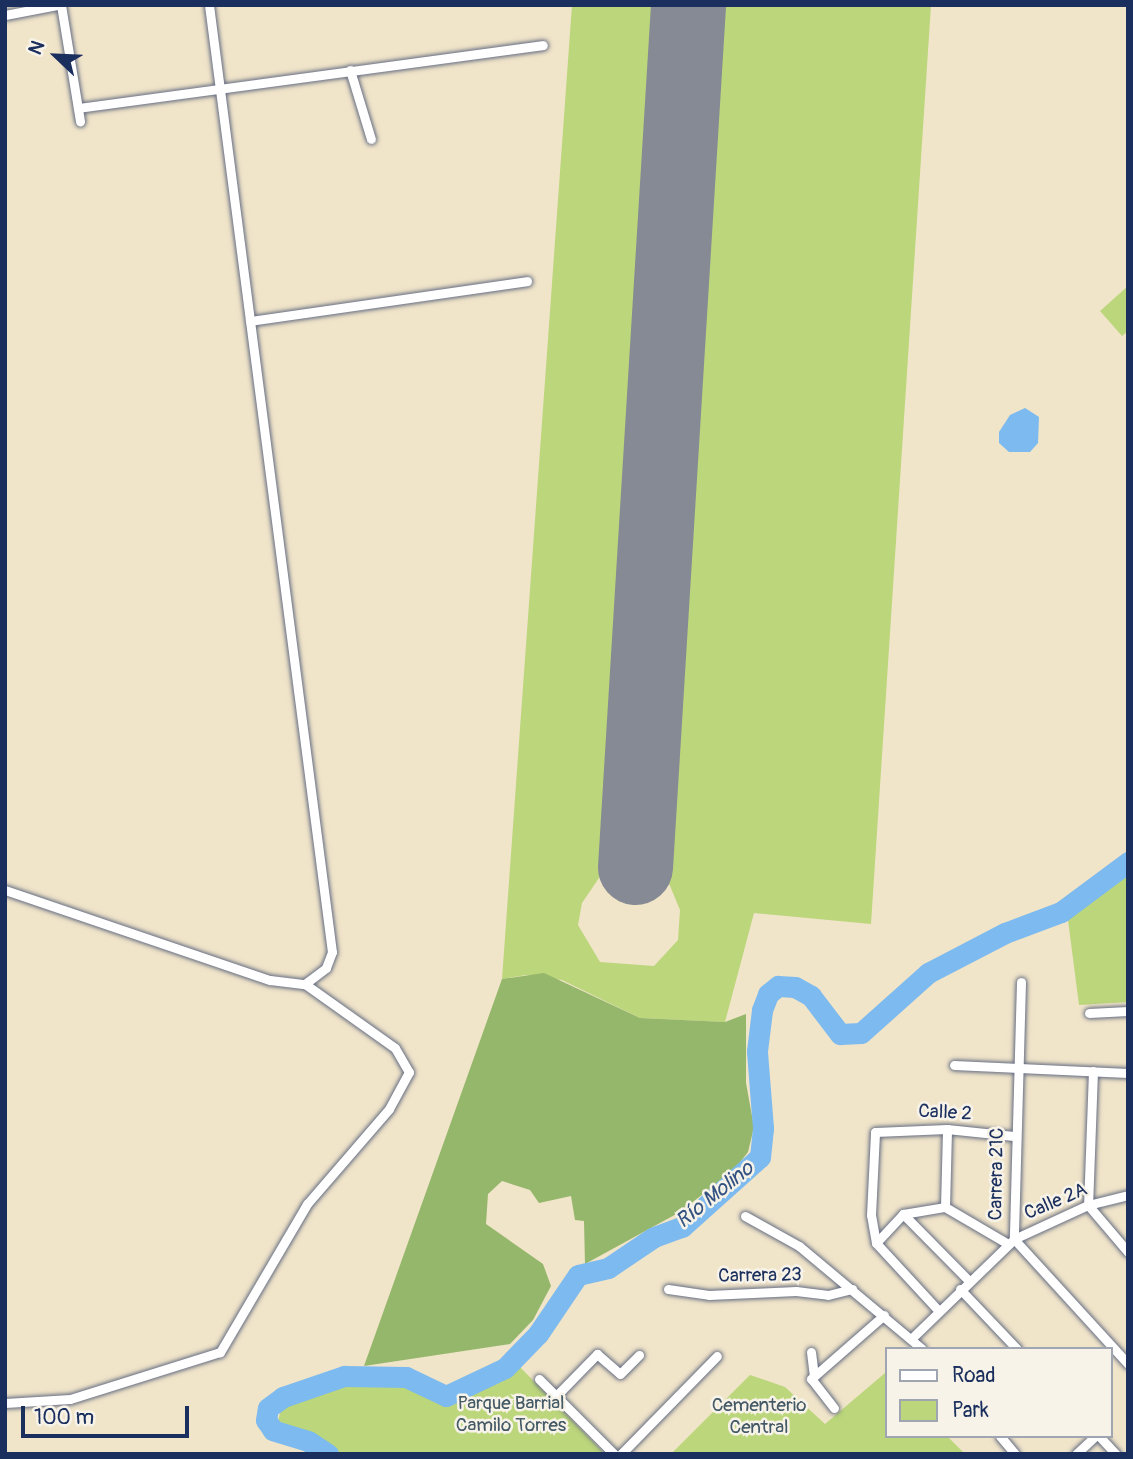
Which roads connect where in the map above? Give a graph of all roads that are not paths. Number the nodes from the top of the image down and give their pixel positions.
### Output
1 (59, 5) edge
2 (209, 5) edge
3 (5, 15) edge
4 (543, 45) dead end
5 (350, 70) junction
6 (220, 87) junction
7 (78, 108) junction
8 (80, 121) dead end
9 (371, 139) dead end
10 (527, 281) dead end
11 (250, 321) junction
12 (5, 890) edge
13 (1021, 982) dead end
14 (305, 984) junction
15 (1128, 1011) edge
16 (1089, 1013) dead end
17 (954, 1065) dead end
18 (1020, 1068) junction
19 (1093, 1071) junction
20 (1128, 1073) edge
21 (947, 1129) junction
22 (1014, 1136) junction
23 (1128, 1195) edge
24 (1088, 1205) junction
25 (945, 1207) junction
26 (903, 1213) junction
27 (745, 1216) dead end
28 (1011, 1242) junction
29 (876, 1243) junction
30 (1128, 1252) edge
31 (969, 1281) junction
32 (668, 1289) dead end
33 (852, 1289) junction
34 (960, 1289) junction
35 (937, 1310) junction
36 (884, 1315) junction
37 (912, 1338) junction
38 (920, 1347) edge
39 (1015, 1347) edge
40 (1109, 1347) edge
41 (1112, 1350) edge
42 (811, 1352) dead end
43 (639, 1355) dead end
44 (717, 1356) dead end
45 (1128, 1364) edge
46 (814, 1375) junction
47 (539, 1379) dead end
48 (556, 1396) junction
49 (5, 1403) edge
50 (834, 1408) dead end
51 (1002, 1438) edge
52 (1095, 1438) edge
53 (1099, 1438) edge
54 (614, 1454) edge
55 (621, 1454) edge
56 (1015, 1454) edge
57 (1076, 1454) edge
58 (1116, 1454) edge

1 - 3 street
1 - 7 street
2 - 6 street
4 - 5 street
5 - 6 street
5 - 9 street
6 - 7 street
6 - 11 street
7 - 8 street
10 - 11 street
11 - 14 street
12 - 14 street
13 - 18 street, Carrera 21C
14 - 49 street
15 - 16 street
17 - 18 street
18 - 19 street
18 - 22 street, Carrera 21C
19 - 20 street
19 - 24 street
21 - 22 street, Calle 2
21 - 25 street
21 - 29 street, Calle 2
22 - 28 street, Carrera 21C
23 - 24 street, Calle 2A
24 - 28 street, Calle 2A
24 - 30 street
25 - 26 street
25 - 28 street
26 - 29 street
26 - 31 street
27 - 33 street, Carrera 23
28 - 31 street, Calle 2A
28 - 40 street, Carrera 21C
29 - 35 street
31 - 34 street, Calle 2A
32 - 33 street, Carrera 23
33 - 36 street, Carrera 23
34 - 35 street, Calle 2A
34 - 39 street
35 - 37 street, Calle 2A
36 - 37 street, Carrera 23
36 - 46 street
37 - 38 street, Carrera 23
41 - 45 street, Carrera 21C
42 - 46 street
43 - 48 street
44 - 55 street
46 - 50 street
47 - 48 street
48 - 54 street
51 - 56 street
52 - 57 street
53 - 58 street

